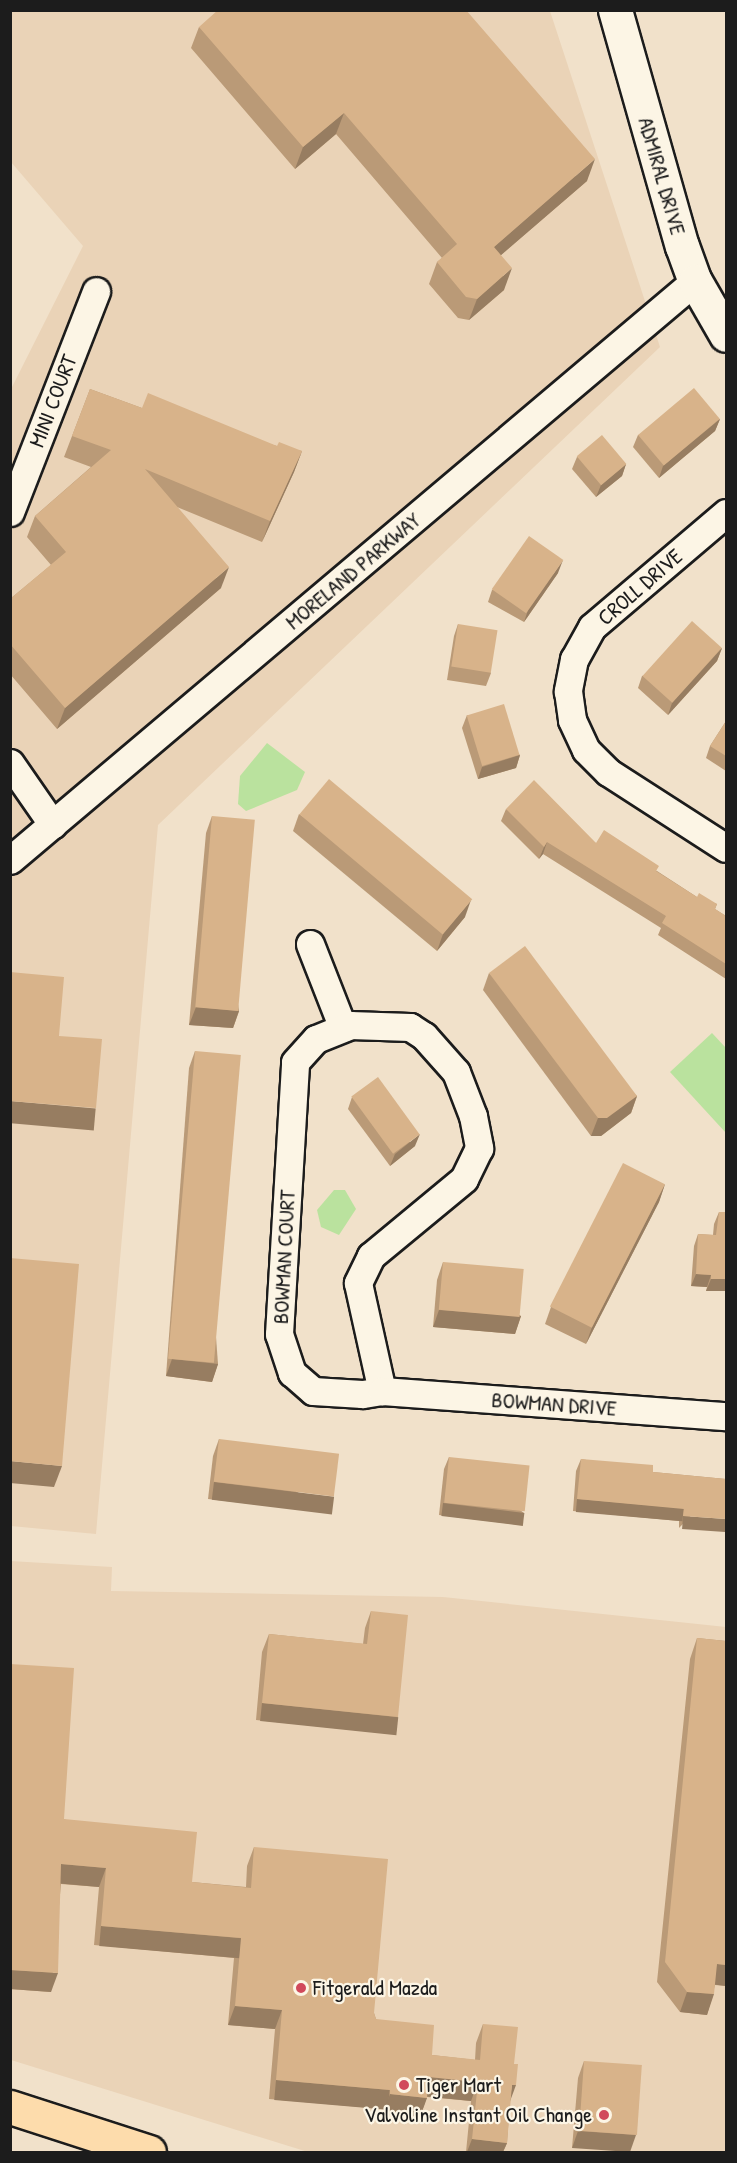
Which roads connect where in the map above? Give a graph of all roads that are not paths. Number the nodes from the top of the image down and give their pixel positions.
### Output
1 (615, 10) edge
2 (695, 281) junction
3 (96, 291) dead end
4 (726, 334) edge
5 (10, 512) edge
6 (726, 513) edge
7 (10, 763) edge
8 (53, 825) junction
9 (726, 848) edge
10 (10, 860) edge
11 (310, 944) dead end
12 (343, 1028) junction
13 (382, 1391) junction
14 (726, 1416) edge
15 (10, 2107) edge
16 (149, 2152) edge

1 - 2 street, ADMIRAL DRIVE
2 - 4 street, ADMIRAL DRIVE
2 - 8 street, MORELAND PARKWAY
3 - 5 street, MINI COURT
6 - 9 street, CROLL DRIVE
7 - 8 street
8 - 10 street, MORELAND PARKWAY
11 - 12 street
12 - 13 street, BOWMAN COURT
12 - 13 street, BOWMAN COURT
13 - 14 street, BOWMAN DRIVE
15 - 16 main road

